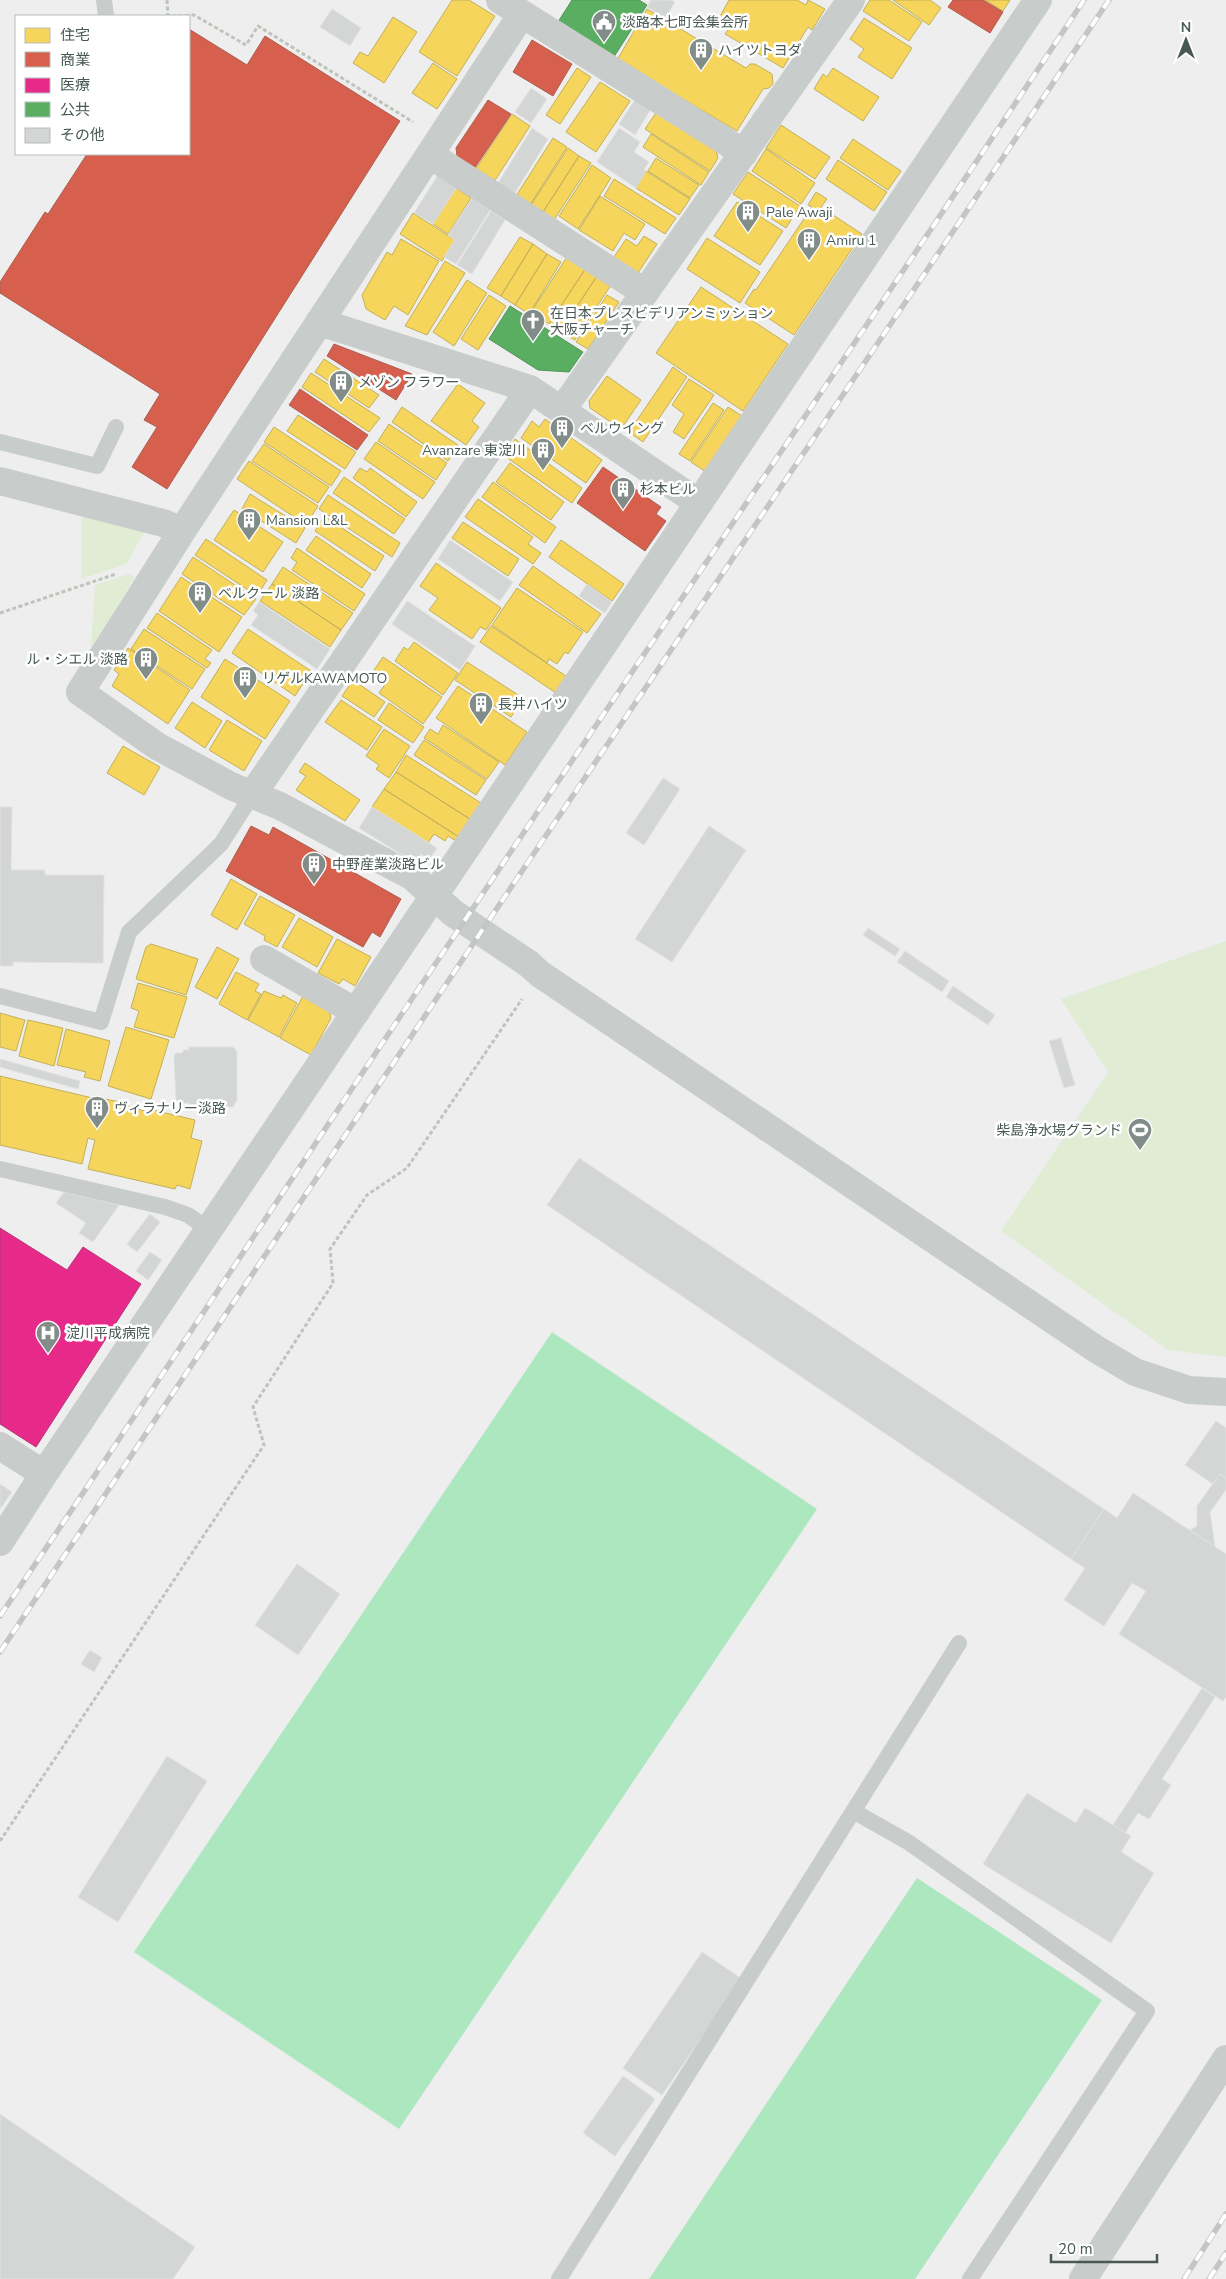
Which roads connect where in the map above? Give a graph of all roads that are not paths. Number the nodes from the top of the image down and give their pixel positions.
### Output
1 (104, 0) edge
2 (851, 0) edge
3 (1038, 0) edge
4 (511, 7) edge
5 (106, 15) edge
6 (435, 147) junction
7 (744, 153) junction
8 (644, 292) junction
9 (319, 322) junction
10 (530, 388) junction
11 (562, 410) junction
12 (116, 427) dead end
13 (0, 442) edge
14 (0, 480) edge
15 (699, 503) junction
16 (182, 532) junction
17 (252, 794) junction
18 (435, 895) junction
19 (264, 959) dead end
20 (0, 996) edge
21 (356, 1012) junction
22 (0, 1169) edge
23 (209, 1230) junction
24 (1226, 1392) edge
25 (0, 1446) edge
26 (44, 1474) junction
27 (0, 1542) edge
28 (958, 1643) dead end
29 (853, 1811) junction
30 (1226, 2059) edge
31 (560, 2279) edge
32 (970, 2279) edge
33 (1083, 2279) edge

1 - 5 lane
2 - 7 street
3 - 15 street
4 - 6 street
4 - 7 street
6 - 8 street
6 - 9 street
7 - 8 street
8 - 11 street
9 - 10 street
9 - 16 street
10 - 11 street
10 - 17 street
11 - 15 street
12 - 13 lane
14 - 16 street
15 - 18 street
16 - 17 street
17 - 18 street
17 - 20 lane
18 - 21 street
18 - 24 street
19 - 21 street
21 - 23 street
22 - 23 lane
23 - 26 street
25 - 26 street
26 - 27 street
28 - 29 lane
29 - 31 lane
29 - 32 lane
30 - 33 street

